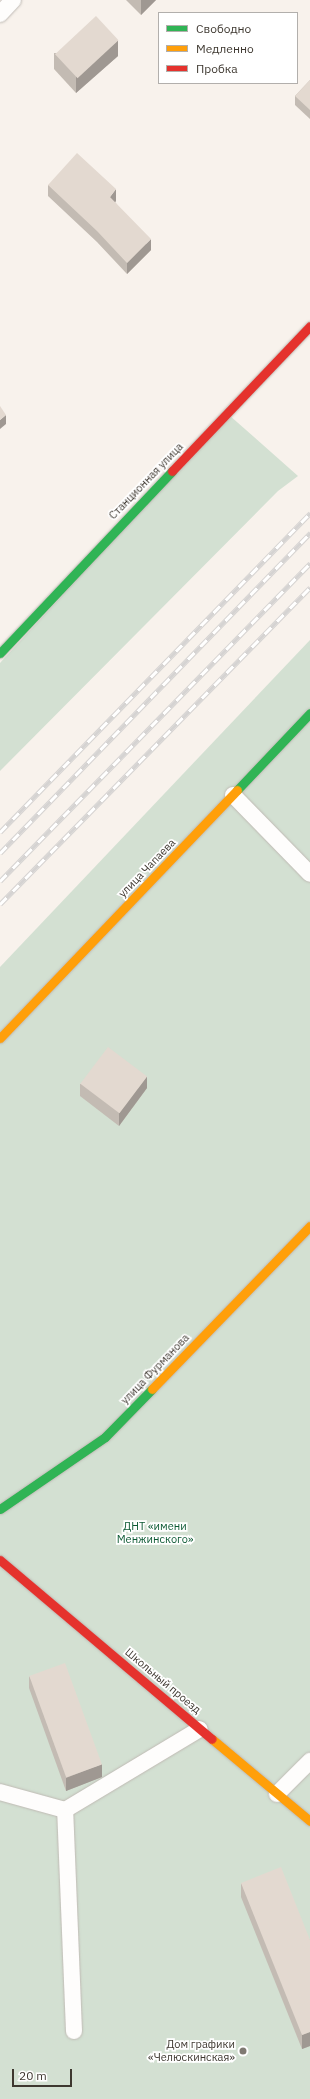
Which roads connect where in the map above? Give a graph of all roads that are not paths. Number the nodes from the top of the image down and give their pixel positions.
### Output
1 (13, 0) edge
2 (0, 14) edge
3 (310, 326) edge
4 (0, 653) edge
5 (310, 713) edge
6 (233, 795) junction
7 (310, 874) edge
8 (0, 1038) edge
9 (310, 1226) edge
10 (0, 1509) edge
11 (0, 1560) edge
12 (200, 1729) junction
13 (310, 1761) edge
14 (0, 1792) edge
15 (277, 1794) junction
16 (65, 1810) junction
17 (310, 1821) edge
18 (74, 2031) dead end

1 - 2 street
3 - 4 street, Станционная улица
5 - 6 street, улица Чапаева
6 - 7 street
6 - 8 street, улица Чапаева
9 - 10 street, улица Фурманова
11 - 12 street, Школьный проезд
12 - 15 street, Школьный проезд
12 - 16 street
13 - 15 street
14 - 16 street
15 - 17 street, Школьный проезд
16 - 18 street

